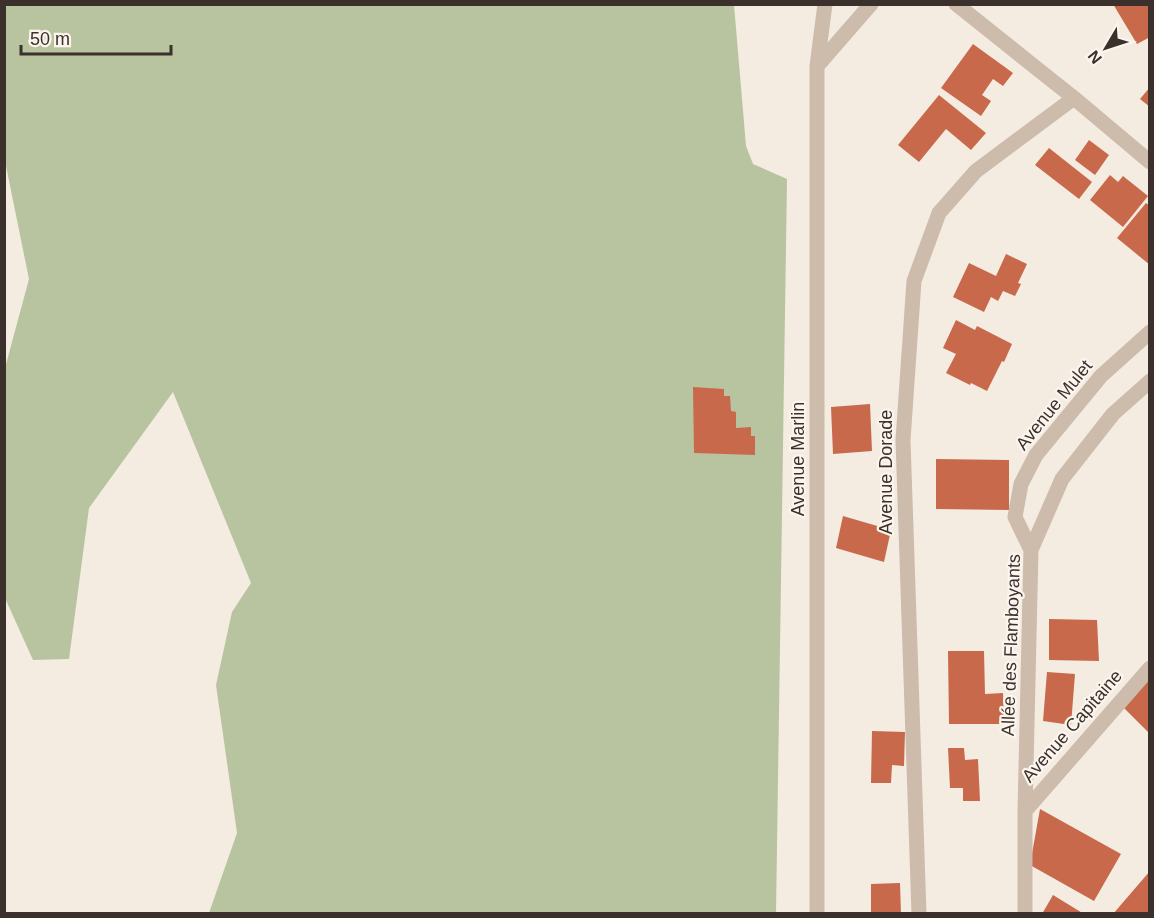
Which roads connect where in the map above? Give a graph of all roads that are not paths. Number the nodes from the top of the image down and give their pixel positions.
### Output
1 (825, 4) edge
2 (871, 4) edge
3 (956, 4) edge
4 (817, 66) junction
5 (1074, 98) junction
6 (1149, 162) edge
7 (1149, 332) edge
8 (1149, 381) edge
9 (1031, 550) junction
10 (1149, 668) edge
11 (1025, 811) junction
12 (817, 914) edge
13 (919, 914) edge
14 (1025, 914) edge

1 - 4 street, Avenue Marlin
2 - 4 street
3 - 5 street
4 - 12 street, Avenue Marlin
5 - 6 street
5 - 13 street, Avenue Dorade
7 - 9 street, Avenue Mulet
8 - 9 street, Allée des Flamboyants
9 - 11 street, Allée des Flamboyants
10 - 11 street, Avenue Capitaine
11 - 14 street, Allée des Flamboyants

